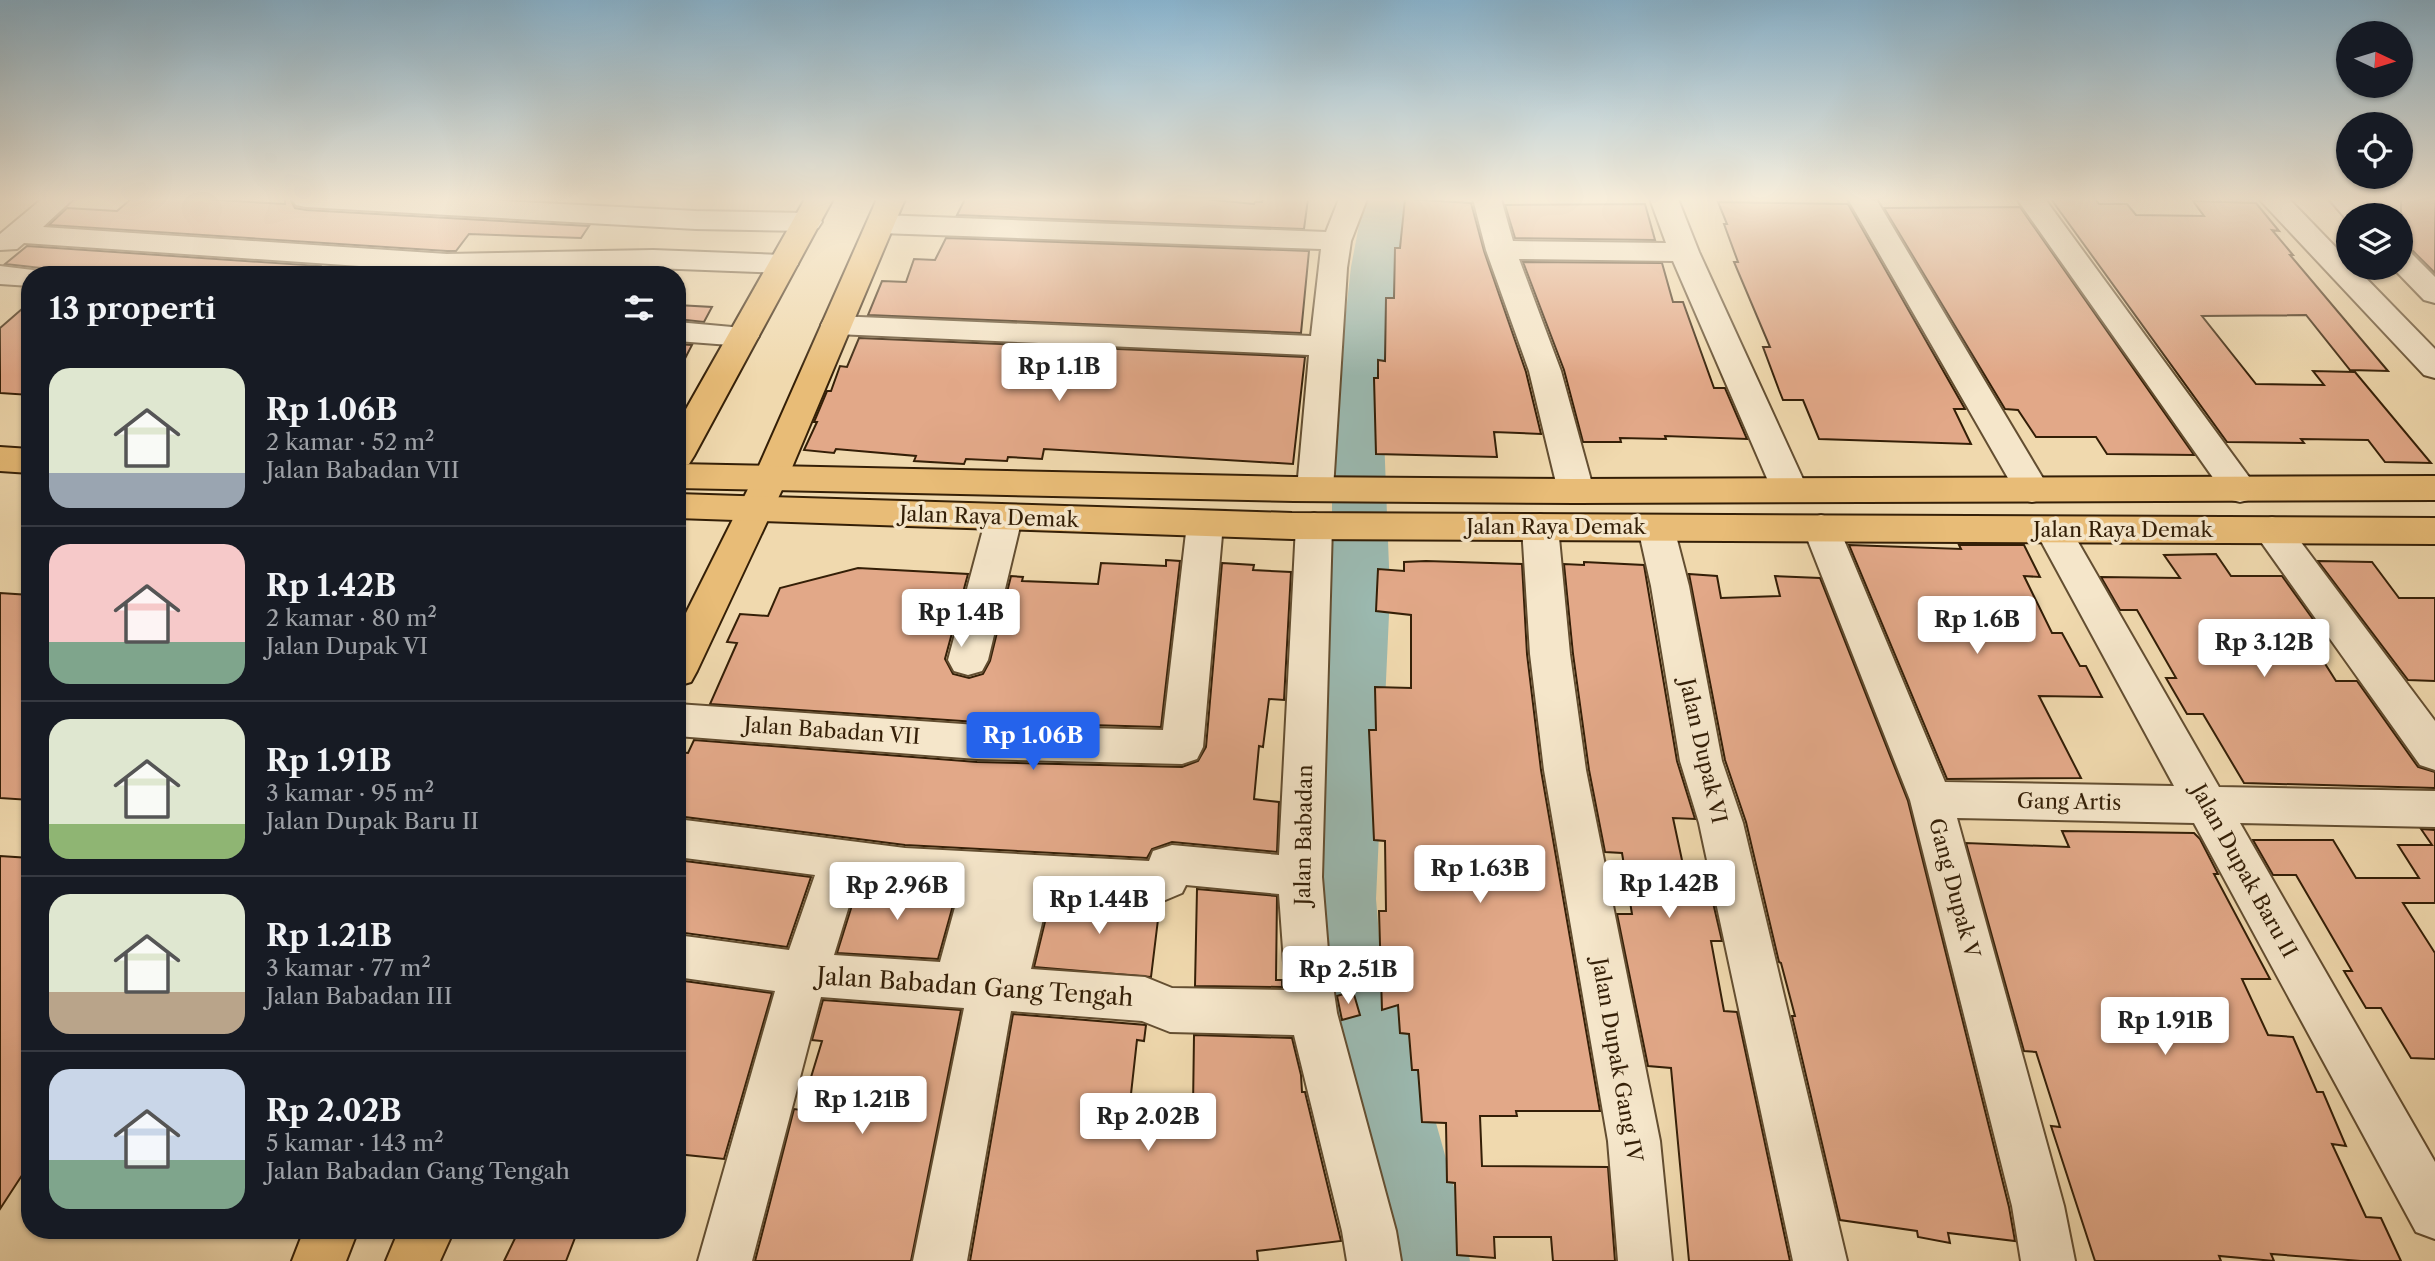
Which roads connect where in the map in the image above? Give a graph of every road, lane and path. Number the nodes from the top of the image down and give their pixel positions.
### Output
1 (348, 258) edge
2 (786, 258) edge
3 (865, 258) edge
4 (1334, 258) edge
5 (1504, 258) edge
6 (1687, 258) edge
7 (1896, 258) edge
8 (2073, 258) edge
9 (2329, 258) edge
10 (783, 264) junction
11 (2413, 271) edge
12 (0, 275) edge
13 (21, 276) edge
14 (2432, 289) edge
15 (836, 325) junction
16 (686, 332) edge
17 (743, 336) junction
18 (1327, 346) junction
19 (2435, 368) edge
20 (0, 433) edge
21 (21, 434) edge
22 (686, 440) edge
23 (0, 459) edge
24 (21, 460) edge
25 (686, 479) edge
26 (2435, 488) edge
27 (1790, 490) junction
28 (2032, 490) junction
29 (2240, 490) junction
30 (1576, 491) junction
31 (764, 493) junction
32 (686, 505) edge
33 (1343, 508) junction
34 (1004, 518) junction
35 (1205, 524) junction
36 (1541, 527) junction
37 (1656, 528) junction
38 (1821, 528) junction
39 (2053, 530) junction
40 (2272, 530) junction
41 (2435, 531) edge
42 (686, 653) edge
43 (968, 660) dead end
44 (686, 721) edge
45 (2435, 753) edge
46 (1931, 800) junction
47 (2207, 805) junction
48 (2435, 809) edge
49 (686, 839) edge
50 (842, 859) junction
51 (1009, 873) junction
52 (1300, 877) junction
53 (686, 957) edge
54 (804, 974) junction
55 (984, 986) junction
56 (1313, 1013) junction
57 (2435, 1213) edge
58 (327, 1239) edge
59 (423, 1239) edge
60 (318, 1261) edge
61 (413, 1261) edge
62 (725, 1261) edge
63 (940, 1261) edge
64 (1374, 1261) edge
65 (1645, 1261) edge
66 (1821, 1261) edge
67 (2048, 1261) edge

1 - 10 street
2 - 10 main road
3 - 15 main road
4 - 18 street, Jalan Babadan
5 - 30 street
6 - 27 street
7 - 28 street
8 - 29 street
9 - 19 street
10 - 17 main road
11 - 14 street
12 - 13 street
15 - 18 street
15 - 31 main road
16 - 17 street
17 - 22 main road
18 - 33 street, Jalan Babadan
20 - 21 main road
23 - 24 main road
25 - 31 main road, Jalan Raya Demak
26 - 29 main road, Jalan Raya Demak
27 - 28 main road, Jalan Raya Demak
27 - 30 main road, Jalan Raya Demak
28 - 29 main road, Jalan Raya Demak
30 - 33 main road, Jalan Raya Demak
31 - 32 main road, Jalan Raya Demak
31 - 33 main road, Jalan Raya Demak
31 - 34 main road, Jalan Raya Demak
31 - 42 main road
33 - 35 main road, Jalan Raya Demak
33 - 36 main road, Jalan Raya Demak
33 - 52 street, Jalan Babadan
34 - 35 main road, Jalan Raya Demak
34 - 43 street
35 - 44 street, Jalan Babadan VII
36 - 37 main road, Jalan Raya Demak
36 - 65 street, Jalan Dupak Gang IV
37 - 38 main road, Jalan Raya Demak
37 - 66 street, Jalan Dupak VI
38 - 39 main road, Jalan Raya Demak
38 - 46 street, Gang Dupak V
39 - 40 main road, Jalan Raya Demak
39 - 47 street, Jalan Dupak Baru II
40 - 41 main road, Jalan Raya Demak
40 - 45 street
46 - 47 street, Gang Artis
46 - 67 street, Gang Dupak V
47 - 48 street, Gang Artis
47 - 57 street, Jalan Dupak Baru II
49 - 50 street
50 - 51 street
50 - 54 street
51 - 52 street
51 - 55 street
52 - 56 street, Jalan Babadan
53 - 54 street, Jalan Babadan Gang Tengah
54 - 55 street, Jalan Babadan Gang Tengah
54 - 62 street
55 - 56 street, Jalan Babadan Gang Tengah
55 - 63 street
56 - 64 street, Jalan Babadan
58 - 60 main road
59 - 61 main road

